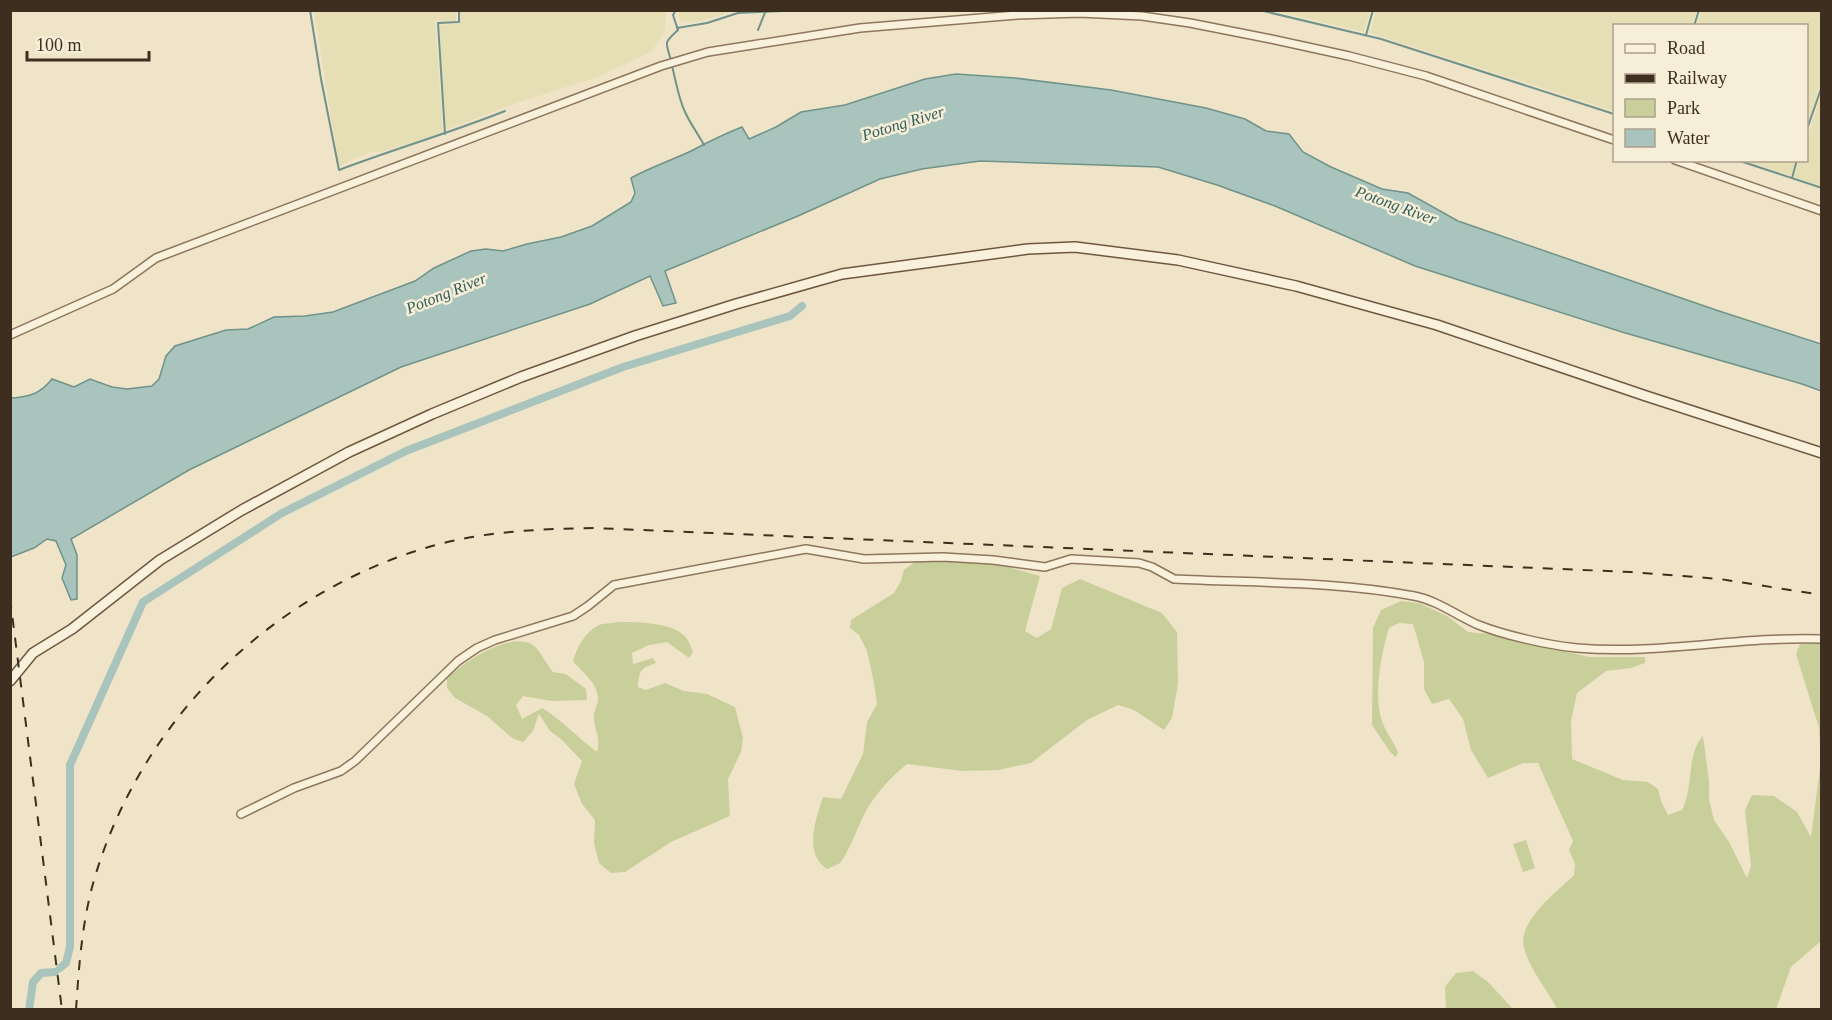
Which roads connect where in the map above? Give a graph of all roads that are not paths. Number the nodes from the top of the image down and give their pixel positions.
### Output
1 (1613, 140) edge
2 (1681, 162) edge
3 (1821, 211) edge
4 (10, 335) edge
5 (1821, 453) edge
6 (1821, 639) edge
7 (10, 681) edge
8 (242, 814) dead end

1 - 4 street
2 - 3 street
5 - 7 main road
6 - 8 street

